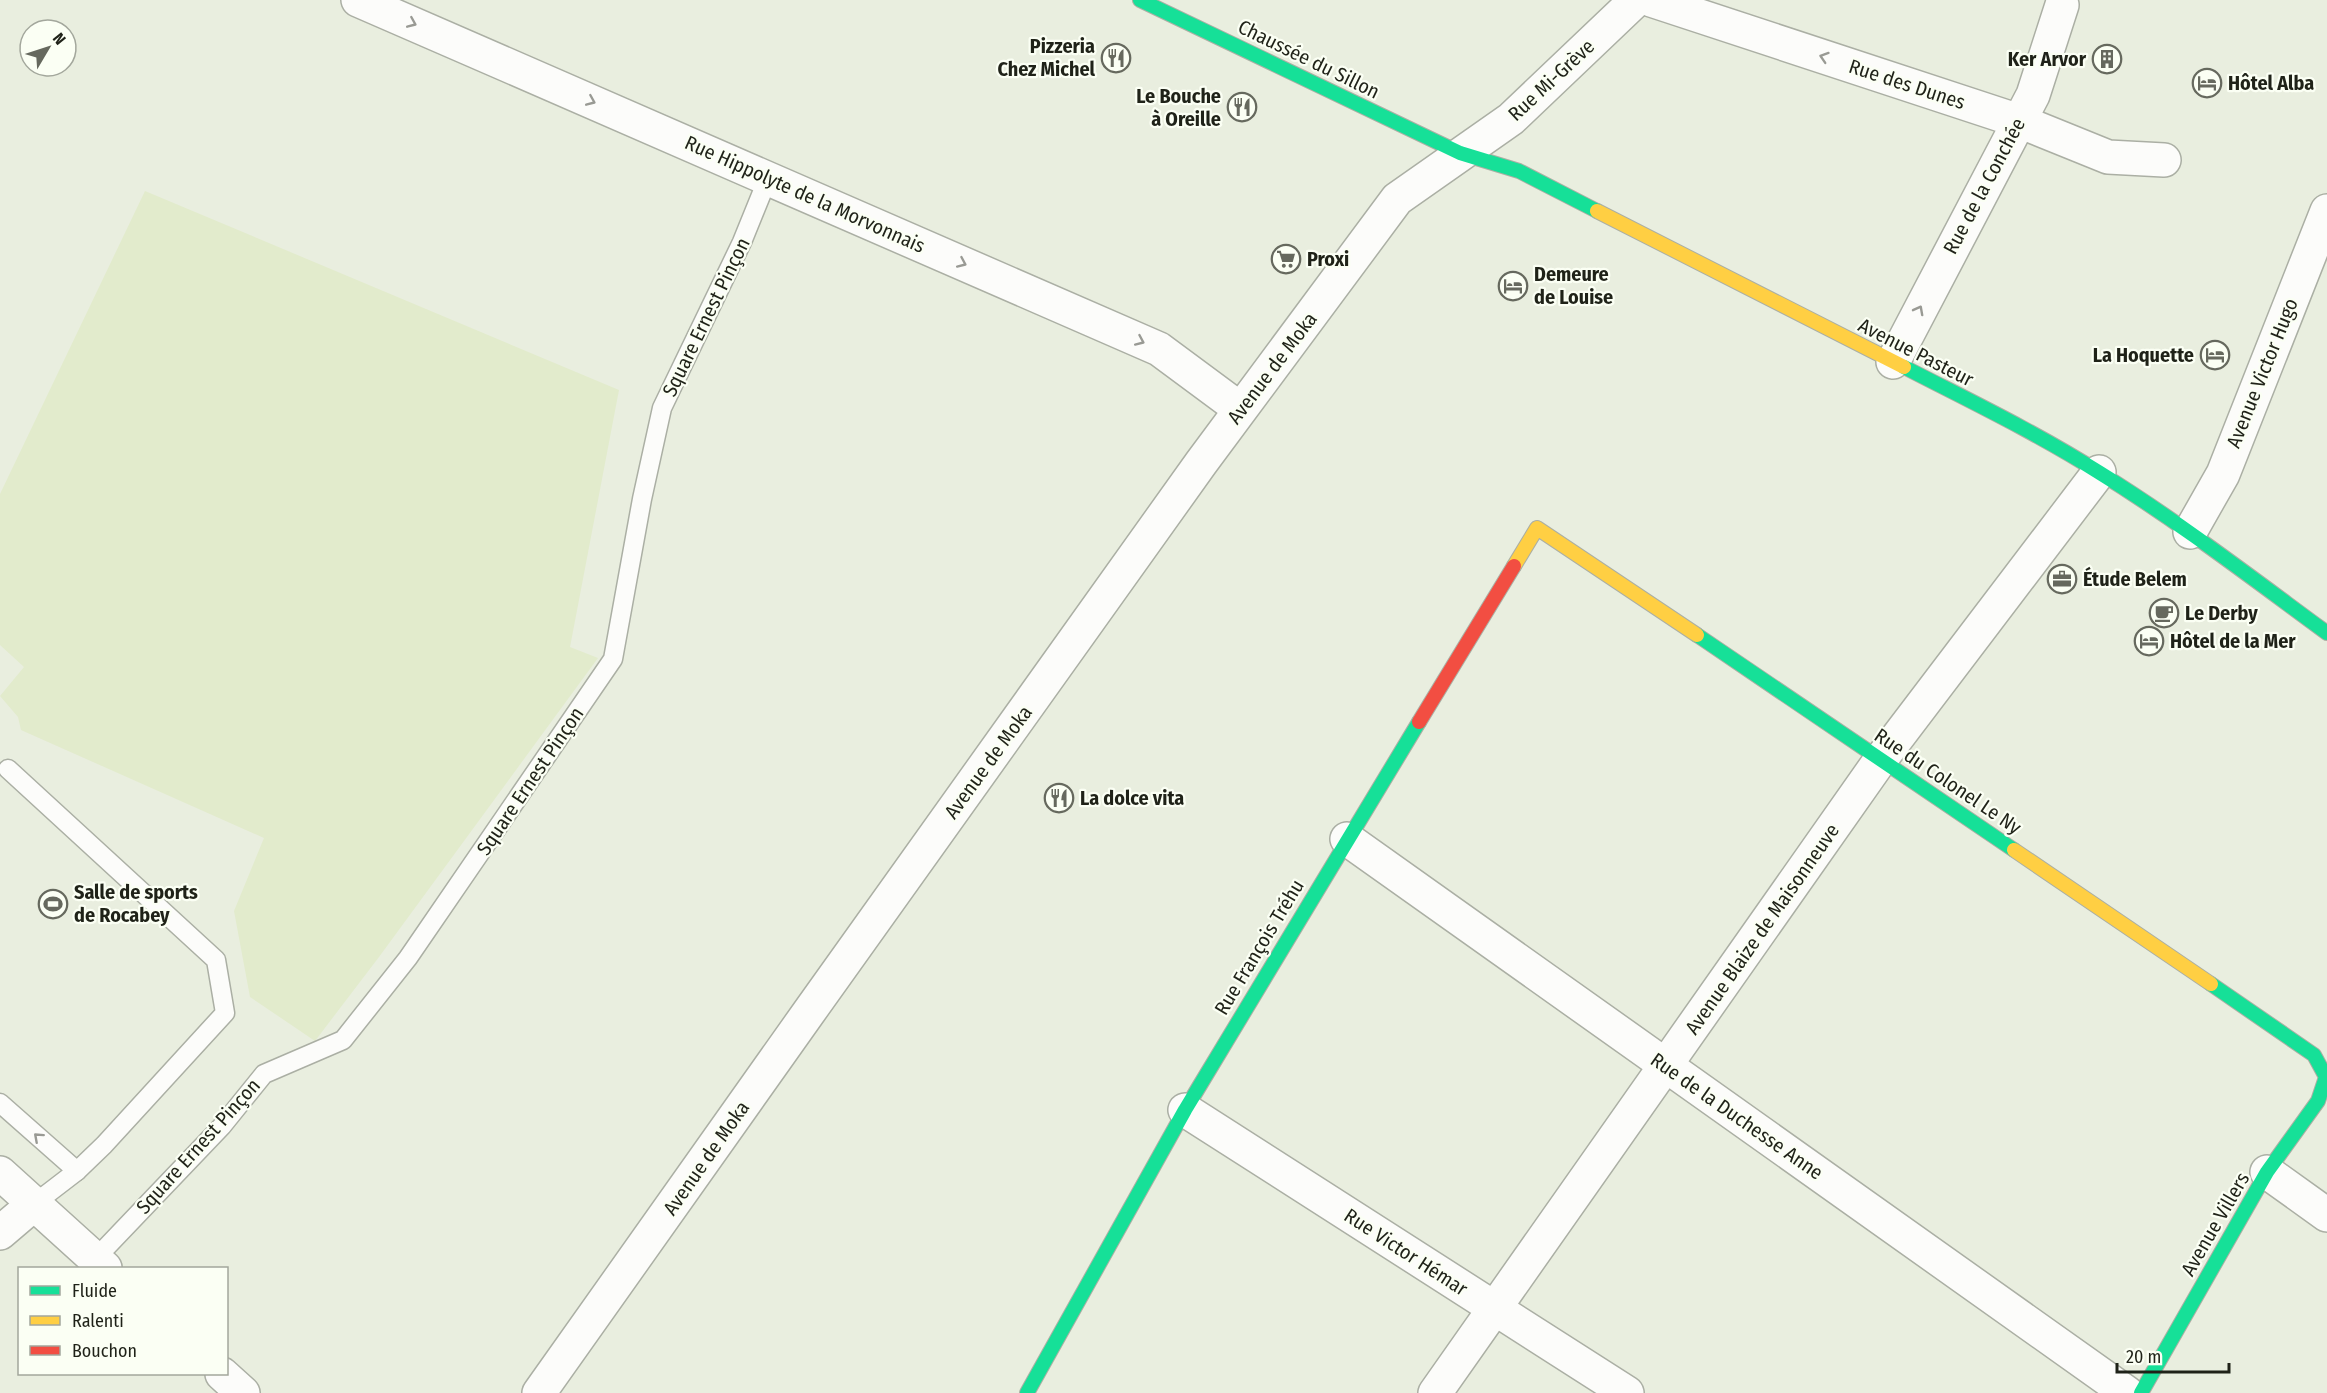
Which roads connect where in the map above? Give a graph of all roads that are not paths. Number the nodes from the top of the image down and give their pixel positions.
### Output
1 (358, 0) edge
2 (1140, 0) edge
3 (1636, 0) edge
4 (1651, 0) edge
5 (2062, 5) dead end
6 (2019, 121) junction
7 (1460, 153) junction
8 (2164, 160) dead end
9 (768, 178) junction
10 (2327, 211) edge
11 (1893, 362) junction
12 (1240, 409) junction
13 (2099, 472) junction
14 (1537, 528) joint
15 (2190, 532) junction
16 (2327, 633) edge
17 (1881, 759) junction
18 (8, 769) dead end
19 (1347, 839) junction
20 (1666, 1066) junction
21 (2326, 1077) edge
22 (0, 1103) edge
23 (1185, 1110) junction
24 (76, 1172) junction
25 (2267, 1172) junction
26 (0, 1173) edge
27 (34, 1204) junction
28 (2327, 1215) edge
29 (0, 1233) edge
30 (100, 1264) edge
31 (1494, 1308) junction
32 (223, 1375) edge
33 (243, 1393) edge
34 (539, 1393) edge
35 (1027, 1393) edge
36 (1435, 1393) edge
37 (1627, 1393) edge
38 (2127, 1393) edge
39 (2141, 1393) edge

1 -> 9 street, Rue Hippolyte de la Morvonnais
2 - 7 street, Chaussée du Sillon
3 - 7 street, Rue Mi-Grève
6 -> 4 street, Rue des Dunes
5 - 6 street, Rue de la Conchée
6 - 8 street, Rue des Dunes
11 -> 6 street, Rue de la Conchée
7 - 11 street, Avenue Pasteur
7 - 12 street, Avenue de Moka
9 -> 12 street, Rue Hippolyte de la Morvonnais
9 - 30 lane, Square Ernest Pinçon
10 - 15 street, Avenue Victor Hugo
11 - 13 street, Avenue Pasteur
12 - 34 street, Avenue de Moka
13 - 15 street, Avenue Pasteur
13 - 17 street, Avenue Blaize de Maisonneuve
14 - 17 street, Rue du Colonel Le Ny
14 - 19 street, Rue François Tréhu
15 - 16 street, Avenue Pasteur
17 - 20 street, Avenue Blaize de Maisonneuve
17 - 21 street, Rue du Colonel Le Ny
18 - 24 lane
19 - 20 street, Rue de la Duchesse Anne
19 - 23 street, Rue François Tréhu
20 - 31 street, Avenue Blaize de Maisonneuve
20 - 38 street, Rue de la Duchesse Anne
21 - 25 street, Avenue Villers
24 -> 22 lane
23 - 31 street, Rue Victor Hémar
23 - 35 street, Rue François Tréhu
24 - 27 lane
25 - 28 street
25 - 39 street, Avenue Villers
26 - 27 street
27 - 29 street
27 - 30 street
31 - 36 street, Avenue Blaize de Maisonneuve
31 - 37 street, Rue Victor Hémar
32 - 33 street

